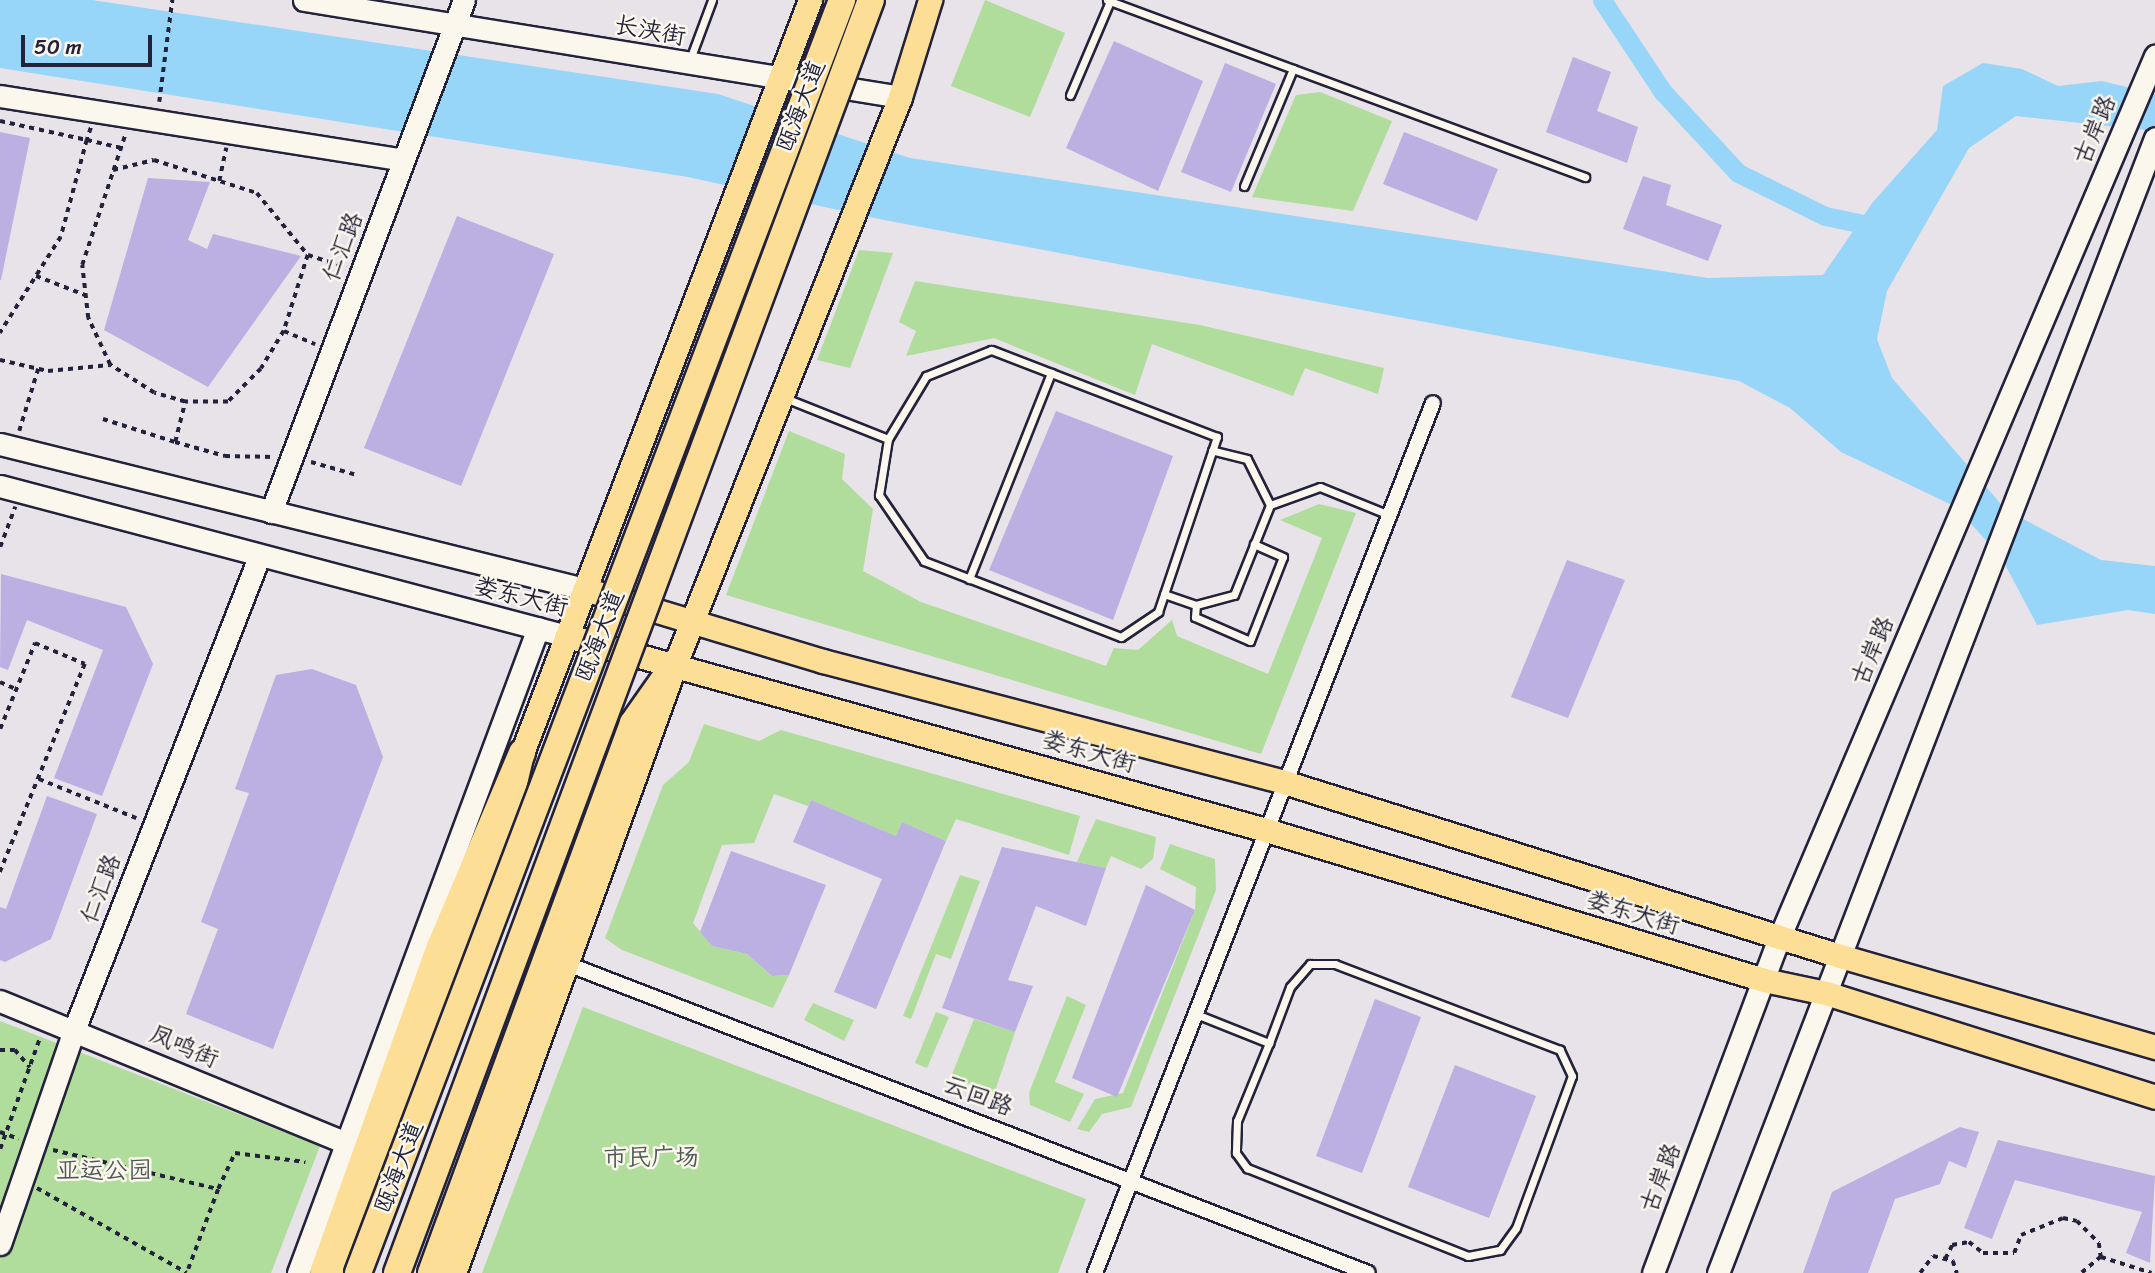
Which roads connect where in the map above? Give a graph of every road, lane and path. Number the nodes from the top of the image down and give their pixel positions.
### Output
1 (172, 0) edge
2 (304, 0) edge
3 (464, 0) edge
4 (712, 0) edge
5 (810, 0) edge
6 (842, 0) edge
7 (872, 0) edge
8 (930, 0) edge
9 (1108, 1) edge
10 (455, 24) junction
11 (2155, 56) edge
12 (688, 64) junction
13 (1293, 69) junction
14 (780, 80) junction
15 (1070, 95) dead end
16 (0, 96) edge
17 (900, 97) junction
18 (132, 117) junction
19 (0, 121) edge
20 (156, 121) junction
21 (229, 132) junction
22 (2155, 138) edge
23 (87, 140) junction
24 (121, 148) junction
25 (403, 160) junction
26 (113, 170) junction
27 (1585, 177) dead end
28 (219, 181) junction
29 (1244, 186) dead end
30 (308, 255) junction
31 (362, 271) junction
32 (36, 276) junction
33 (85, 295) junction
34 (284, 331) junction
35 (0, 333) edge
36 (332, 351) junction
37 (0, 360) edge
38 (110, 365) junction
39 (38, 369) junction
40 (1051, 373) junction
41 (781, 397) junction
42 (186, 402) junction
43 (1433, 403) dead end
44 (103, 419) dead end
45 (888, 439) junction
46 (175, 442) junction
47 (7, 446) edge
48 (1212, 450) junction
49 (291, 457) junction
50 (356, 475) dead end
51 (10, 489) edge
52 (1270, 505) junction
53 (271, 512) junction
54 (1389, 515) junction
55 (1254, 544) junction
56 (0, 547) edge
57 (259, 557) junction
58 (969, 579) junction
59 (588, 590) junction
60 (1164, 594) junction
61 (1196, 605) junction
62 (692, 622) junction
63 (538, 628) junction
64 (571, 636) junction
65 (676, 662) junction
66 (0, 682) edge
67 (16, 689) junction
68 (0, 729) edge
69 (522, 753) junction
70 (38, 778) junction
71 (1284, 782) junction
72 (154, 826) junction
73 (1266, 830) junction
74 (0, 872) edge
75 (1780, 936) junction
76 (1840, 956) junction
77 (570, 965) junction
78 (1764, 981) junction
79 (1826, 993) junction
80 (0, 1001) edge
81 (1195, 1014) junction
82 (46, 1019) junction
83 (74, 1030) junction
84 (1269, 1043) junction
85 (2155, 1047) edge
86 (0, 1050) edge
87 (30, 1067) junction
88 (2155, 1097) edge
89 (0, 1132) edge
90 (6, 1134) junction
91 (347, 1143) junction
92 (34, 1145) junction
93 (0, 1149) edge
94 (305, 1162) dead end
95 (22, 1180) junction
96 (1131, 1180) junction
97 (218, 1189) junction
98 (0, 1244) edge
99 (2101, 1256) junction
100 (1945, 1259) junction
101 (187, 1272) edge
102 (298, 1273) edge
103 (323, 1273) edge
104 (339, 1273) edge
105 (358, 1273) edge
106 (397, 1273) edge
107 (431, 1273) edge
108 (454, 1273) edge
109 (1095, 1273) edge
110 (1368, 1273) edge
111 (1653, 1273) edge
112 (1718, 1273) edge
113 (1920, 1273) edge
114 (1956, 1273) edge
115 (2082, 1273) edge
116 (2152, 1273) edge

1 - 20 path
2 - 10 street, 长浃街
3 - 10 street, 仁汇路
4 - 12 lane
5 - 14 main road, 瓯海大道
6 - 105 highway, 瓯海大道, bridge
7 - 106 highway, 瓯海大道, bridge
8 - 17 main road
9 - 13 lane
9 - 15 lane
10 - 12 street, 长浃街
10 - 25 street, 仁汇路
11 - 75 street, 古岸路
12 - 14 street, 长浃街
13 - 27 lane
13 - 29 lane
14 - 17 street, 长浃街
14 - 59 main road, 瓯海大道
16 - 18 street
17 - 41 main road
18 - 20 street
18 - 24 path
19 - 23 path
20 - 21 street
21 - 25 street
21 - 28 path
22 - 76 street
23 - 24 path
23 - 32 path
24 - 26 path
25 - 31 street, 仁汇路
26 - 28 path
26 - 33 path
28 - 30 path
30 - 31 path
30 - 34 path
31 - 36 street, 仁汇路
32 - 33 path
32 - 35 path
33 - 38 path
34 - 36 path
34 - 42 path
36 - 49 street, 仁汇路
37 - 39 path
38 - 39 path
38 - 42 path
39 - 47 path
40 - 45 lane
40 - 48 lane
40 - 58 lane
41 - 45 lane
41 - 62 main road
42 - 46 path
43 - 54 street
44 - 46 path
45 - 58 lane
46 - 49 path
47 - 53 street, 娄东大街
48 - 52 lane
48 - 60 lane
49 - 50 path
49 - 53 street, 仁汇路
51 - 56 path
51 - 57 street, 娄东大街
52 - 54 lane
52 - 55 lane
53 - 59 street, 娄东大街
54 - 71 street
55 - 61 lane
55 - 61 lane
57 - 63 street, 娄东大街
57 - 72 street, 仁汇路
58 - 60 lane
59 - 62 main road, 娄东大街
59 - 64 main road, 瓯海大道
60 - 61 lane
62 - 65 main road
62 - 71 main road, 娄东大街
63 - 64 street, 娄东大街
63 - 91 street
64 - 65 main road, 娄东大街
64 - 69 main road, 瓯海大道
65 - 73 main road, 娄东大街
65 - 77 main road
65 - 107 highway
66 - 67 path
67 - 68 path
67 - 70 path
69 - 103 highway
69 - 104 main road, 瓯海大道
70 - 72 path
70 - 74 path
71 - 73 street
71 - 75 main road, 娄东大街
72 - 83 street, 仁汇路
73 - 78 main road, 娄东大街
73 - 81 street
75 - 76 main road, 娄东大街
75 - 78 street, 古岸路
76 - 79 street
76 - 85 main road, 娄东大街
77 - 96 street, 云回路
77 - 108 main road
78 - 79 main road, 娄东大街
78 - 111 street, 古岸路
79 - 88 main road, 娄东大街
79 - 112 street
80 - 82 street, 凤鸣街
81 - 84 lane
81 - 96 street
82 - 83 street, 凤鸣街
82 - 87 path
83 - 91 street, 凤鸣街
83 - 92 street, 仁汇路
84 - 84 lane
86 - 87 path
87 - 90 path
89 - 90 path
90 - 92 path
90 - 93 path
91 - 102 street
92 - 95 street, 仁汇路
92 - 97 path
94 - 97 path
95 - 98 street, 仁汇路
95 - 101 path
96 - 109 street
96 - 110 street, 云回路
97 - 101 path
99 - 100 path
99 - 115 path
99 - 116 path
100 - 113 path
100 - 114 path

